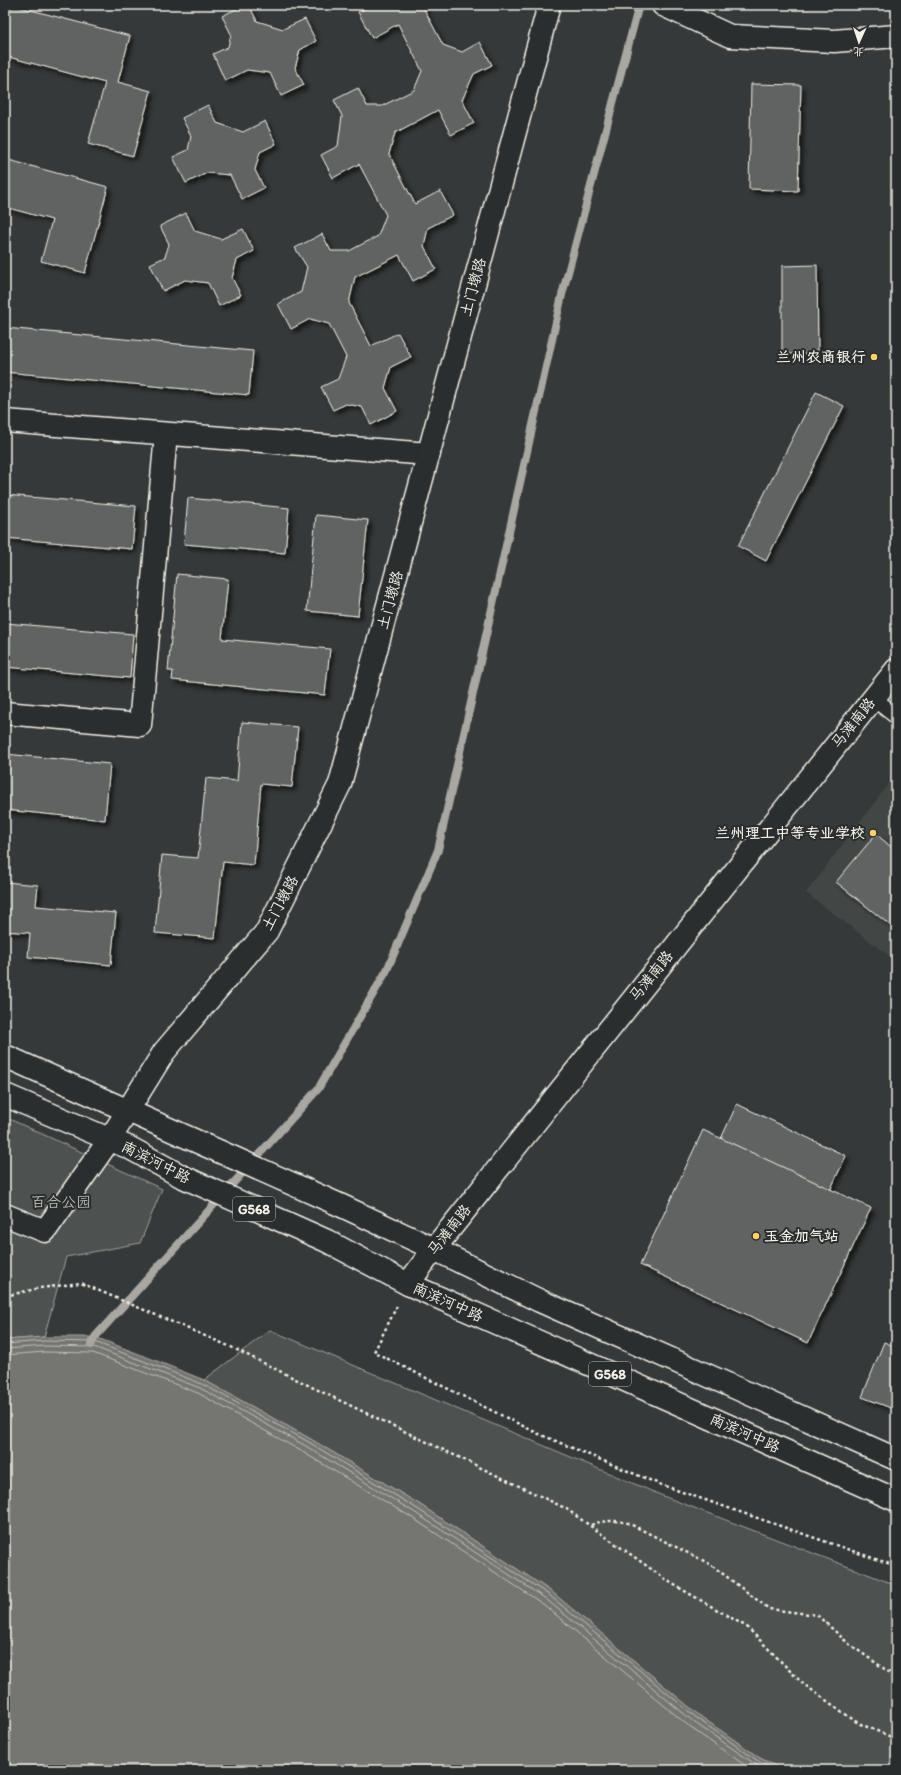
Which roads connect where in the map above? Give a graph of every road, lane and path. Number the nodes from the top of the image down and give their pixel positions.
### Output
1 (549, 5) edge
2 (665, 5) edge
3 (896, 36) edge
4 (5, 421) edge
5 (166, 434) junction
6 (429, 454) junction
7 (896, 670) edge
8 (873, 698) junction
9 (5, 713) edge
10 (896, 716) edge
11 (5, 1056) edge
12 (5, 1095) edge
13 (128, 1110) junction
14 (110, 1139) junction
15 (5, 1215) edge
16 (434, 1249) junction
17 (408, 1284) junction
18 (5, 1296) edge
19 (896, 1459) edge
20 (896, 1500) edge
21 (590, 1525) junction
22 (896, 1566) edge
23 (896, 1677) edge
24 (896, 1739) edge

1 - 6 main road, 土门墩路
2 - 3 main road
4 - 5 main road
5 - 6 main road
5 - 9 main road
6 - 13 main road, 土门墩路
7 - 8 main road, 马滩南路
8 - 10 lane
8 - 16 main road, 马滩南路
11 - 13 main road, G568
12 - 14 main road, 南滨河中路 / G568
13 - 14 main road, 土门墩路
13 - 16 main road, G568
14 - 15 main road, 土门墩路
14 - 17 main road, 南滨河中路 / G568
16 - 17 main road, 马滩南路
16 - 19 main road, G568
17 - 20 main road, 南滨河中路 / G568
17 - 22 path
18 - 21 path
21 - 23 path
21 - 24 path

